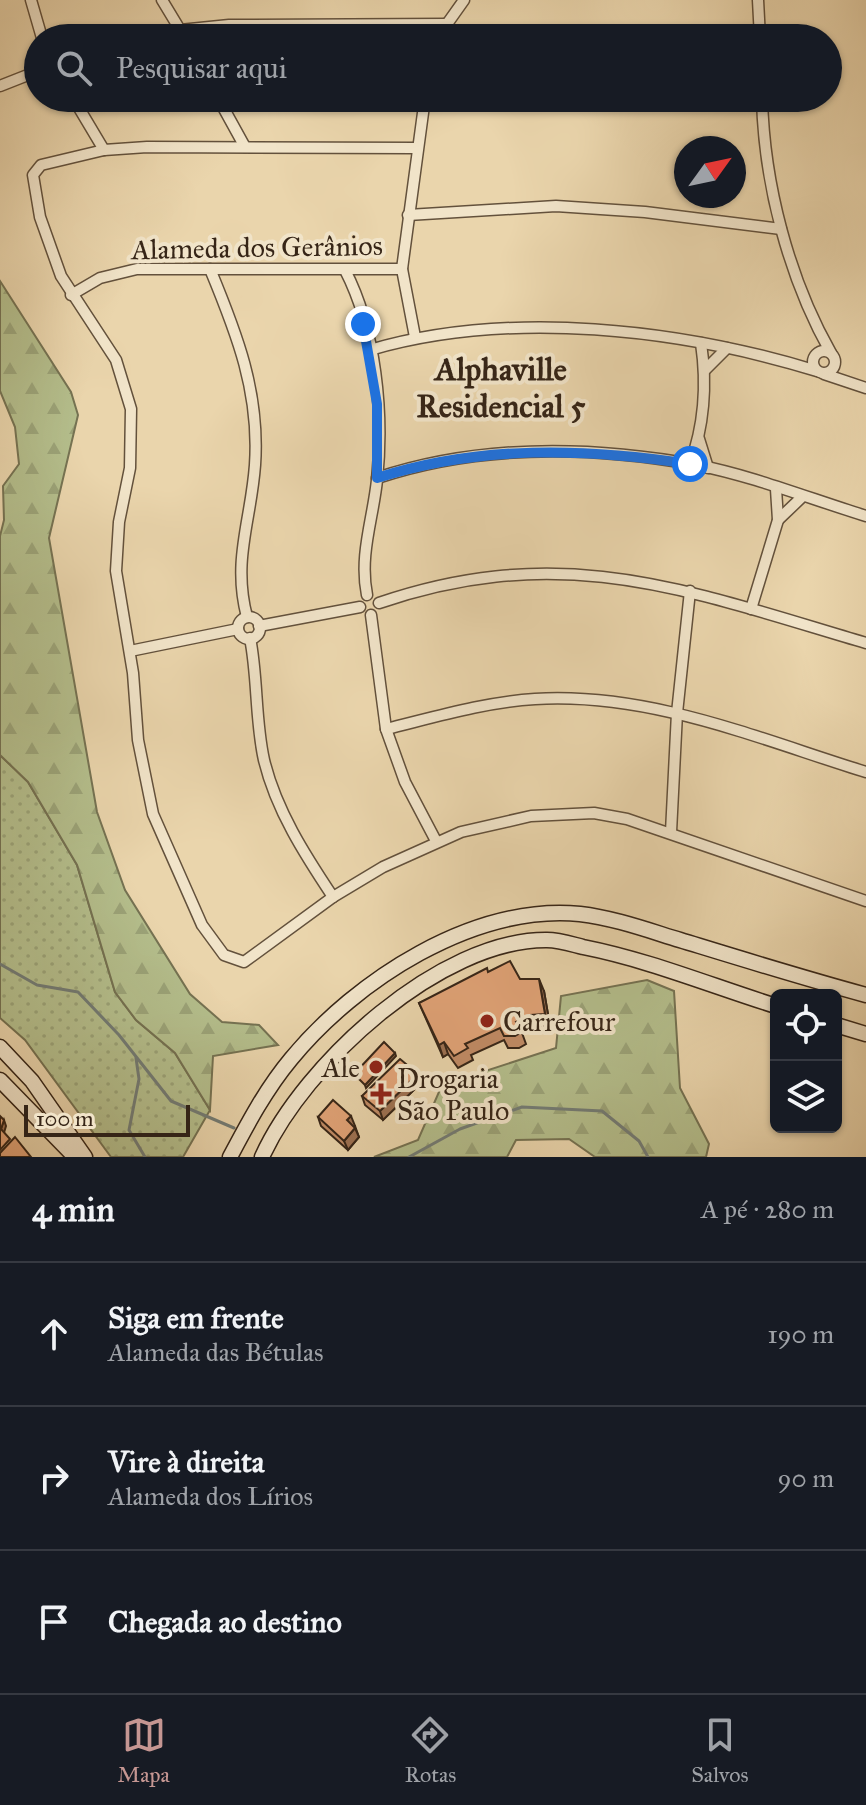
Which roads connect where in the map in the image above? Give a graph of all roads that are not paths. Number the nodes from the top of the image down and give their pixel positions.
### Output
1 (31, 0) edge
2 (162, 0) edge
3 (464, 0) edge
4 (758, 0) edge
5 (38, 24) edge
6 (176, 24) edge
7 (447, 24) edge
8 (759, 24) edge
9 (24, 77) edge
10 (0, 86) edge
11 (81, 112) edge
12 (226, 112) edge
13 (422, 112) edge
14 (763, 112) edge
15 (245, 147) junction
16 (416, 148) junction
17 (104, 150) junction
18 (408, 215) junction
19 (781, 229) junction
20 (210, 269) junction
21 (402, 269) junction
22 (345, 270) junction
23 (71, 295) junction
24 (817, 329) junction
25 (415, 337) junction
26 (701, 343) junction
27 (727, 348) junction
28 (370, 350) junction
29 (816, 354) junction
30 (833, 356) junction
31 (793, 364) junction
32 (705, 370) junction
33 (821, 372) junction
34 (852, 384) junction
35 (866, 388) edge
36 (699, 439) junction
37 (690, 464) junction
38 (708, 468) junction
39 (377, 478) junction
40 (776, 489) junction
41 (802, 497) junction
42 (866, 516) edge
43 (778, 520) junction
44 (690, 591) junction
45 (367, 595) junction
46 (379, 603) junction
47 (360, 607) junction
48 (751, 609) junction
49 (371, 615) junction
50 (247, 617) junction
51 (259, 626) junction
52 (238, 629) junction
53 (250, 638) junction
54 (866, 643) edge
55 (130, 651) junction
56 (677, 713) junction
57 (386, 729) junction
58 (866, 772) edge
59 (671, 832) junction
60 (436, 841) junction
61 (333, 897) junction
62 (866, 901) edge
63 (866, 995) edge
64 (770, 1004) edge
65 (842, 1027) edge
66 (866, 1034) edge
67 (0, 1047) edge
68 (1, 1081) edge
69 (32, 1081) junction
70 (64, 1157) edge
71 (76, 1157) edge
72 (85, 1157) edge
73 (96, 1157) edge
74 (230, 1157) edge
75 (262, 1157) edge

1 - 5 street
2 - 6 street
3 - 7 street
4 - 8 street
9 - 10 street
11 - 17 street
12 - 15 street
13 - 16 street
14 - 19 street
15 - 16 street
15 - 17 street
16 - 18 street
17 - 23 street
18 - 19 street
18 - 21 street
19 - 24 street
20 - 22 street, Alameda dos Gerânios
20 - 23 street, Alameda dos Gerânios
20 - 50 street
21 - 22 street, Alameda dos Gerânios
21 - 25 street
22 - 28 street
23 - 55 street
24 - 29 street
24 - 30 street
25 - 26 street
25 - 28 street
26 - 27 street
26 - 32 street
27 - 31 street
27 - 32 street
28 - 39 street
29 - 30 street
29 - 31 street
29 - 33 street
30 - 33 street
30 - 34 street
31 - 33 street
32 - 36 street
33 - 34 street
34 - 35 street
36 - 37 street
36 - 38 street
37 - 38 street
37 - 39 street
38 - 40 street
39 - 45 street
40 - 41 street
40 - 43 street
41 - 42 street
41 - 43 street
43 - 48 street
44 - 46 street
44 - 48 street
44 - 56 street
45 - 46 street
45 - 47 street
46 - 49 street
47 - 49 street
47 - 51 street
48 - 54 street
49 - 57 street
50 - 51 street
50 - 52 street
51 - 53 street
52 - 53 street
52 - 55 street
53 - 61 street
55 - 61 street
56 - 57 street
56 - 58 street
56 - 59 street
57 - 60 street
59 - 60 street
59 - 62 street
60 - 61 street
63 - 74 main road
64 - 75 main road
65 - 66 main road
67 - 69 main road
68 - 70 main road
68 - 71 main road
69 - 72 main road
69 - 73 main road

